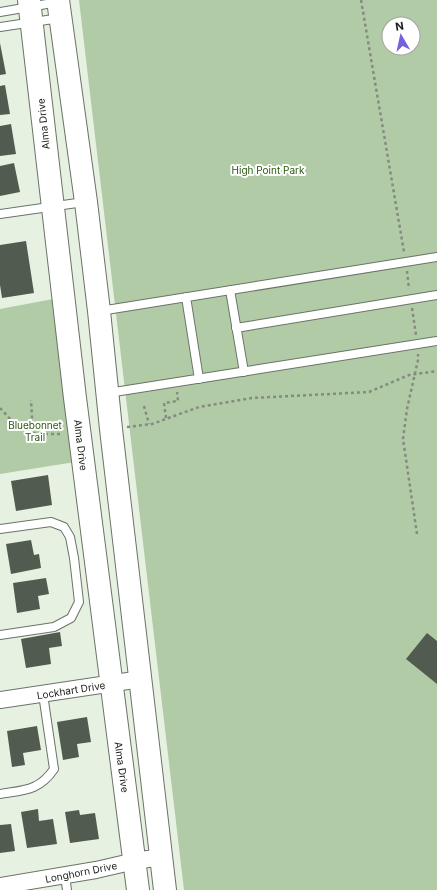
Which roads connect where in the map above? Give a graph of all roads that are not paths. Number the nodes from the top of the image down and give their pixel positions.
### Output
1 (59, 7) edge
2 (30, 9) edge
3 (0, 12) edge
4 (0, 28) edge
5 (86, 202) junction
6 (53, 206) junction
7 (0, 214) edge
8 (437, 257) edge
9 (230, 290) junction
10 (437, 295) edge
11 (186, 297) junction
12 (99, 311) junction
13 (236, 328) junction
14 (437, 341) edge
15 (244, 372) junction
16 (199, 379) junction
17 (108, 394) junction
18 (75, 398) junction
19 (0, 528) edge
20 (0, 635) edge
21 (141, 679) junction
22 (111, 683) junction
23 (43, 694) junction
24 (0, 700) edge
25 (0, 794) edge
26 (161, 857) junction
27 (134, 861) junction
28 (66, 883) edge
29 (0, 886) edge
30 (138, 890) edge
31 (165, 890) edge

1 - 2 lane
1 - 2 lane
1 - 5 main road
2 - 3 lane
2 - 4 lane
2 - 6 main road, Alma Drive
5 - 6 lane
5 - 12 main road
6 - 7 lane
6 - 18 main road, Alma Drive
8 - 9 lane
9 - 11 lane
9 - 13 lane
10 - 13 lane
11 - 12 lane
11 - 16 lane
12 - 17 main road
13 - 15 lane
14 - 15 lane
15 - 16 lane
16 - 17 lane
17 - 18 main road
17 - 21 main road
18 - 22 main road, Alma Drive
19 - 20 lane
21 - 22 street, Lockhart Drive
21 - 26 main road
22 - 23 street, Lockhart Drive
22 - 27 main road, Alma Drive
23 - 24 street, Lockhart Drive
23 - 25 lane
26 - 27 street, Longhorn Drive
26 - 31 main road
27 - 28 street, Longhorn Drive
27 - 30 main road, Alma Drive
28 - 29 street, Longhorn Drive

